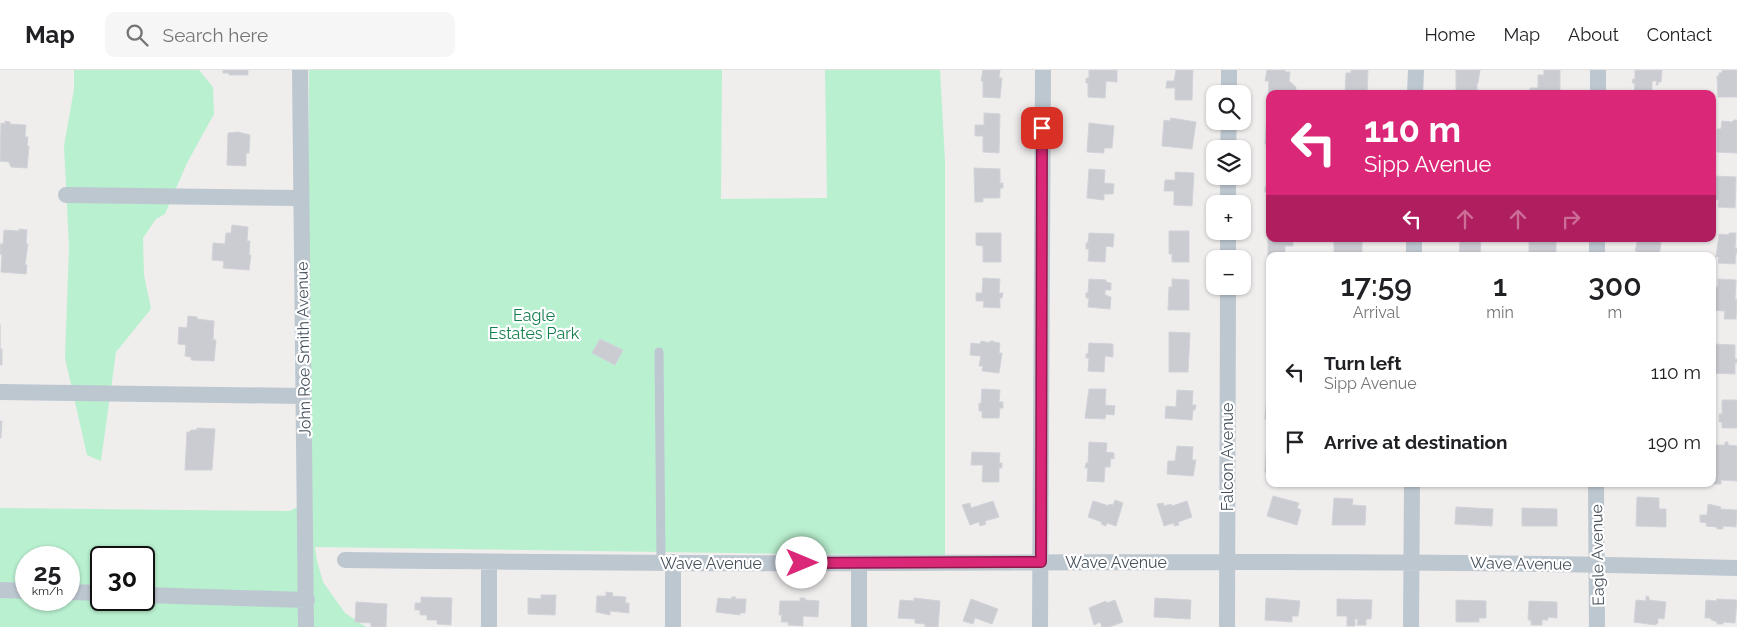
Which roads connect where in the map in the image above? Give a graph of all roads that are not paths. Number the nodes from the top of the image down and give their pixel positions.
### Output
1 (300, 70) edge
2 (1043, 70) edge
3 (1229, 70) edge
4 (1416, 70) edge
5 (1598, 70) edge
6 (1229, 85) edge
7 (1415, 90) edge
8 (1598, 90) edge
9 (66, 195) dead end
10 (301, 198) junction
11 (1228, 295) edge
12 (660, 352) dead end
13 (0, 392) edge
14 (303, 396) junction
15 (1412, 487) edge
16 (1596, 487) edge
17 (344, 560) dead end
18 (1228, 561) junction
19 (489, 562) junction
20 (667, 562) junction
21 (1041, 562) junction
22 (1412, 562) junction
23 (859, 564) junction
24 (1598, 564) junction
25 (1737, 568) edge
26 (0, 590) edge
27 (15, 591) edge
28 (155, 595) edge
29 (307, 600) junction
30 (306, 627) edge
31 (489, 627) edge
32 (673, 627) edge
33 (858, 627) edge
34 (1040, 627) edge
35 (1228, 627) edge
36 (1411, 627) edge
37 (1597, 627) edge

1 - 10 street, John Roe Smith Avenue
2 - 21 street
3 - 6 street
4 - 7 street
5 - 8 street
9 - 10 street
10 - 14 street, John Roe Smith Avenue
11 - 18 street, Falcon Avenue
12 - 20 lane
13 - 14 street
14 - 29 street, John Roe Smith Avenue
15 - 22 street
16 - 24 street, Eagle Avenue
17 - 19 street, Wave Avenue
18 - 21 street, Wave Avenue
18 - 22 street, Wave Avenue
18 - 35 street, Falcon Avenue
19 - 20 street, Wave Avenue
19 - 31 street
20 - 23 street, Wave Avenue
20 - 32 street
21 - 23 street, Wave Avenue
21 - 34 street
22 - 24 street, Wave Avenue
22 - 36 street
23 - 33 street
24 - 25 street, Wave Avenue
24 - 37 street, Eagle Avenue
26 - 27 street
28 - 29 street
29 - 30 street, John Roe Smith Avenue

